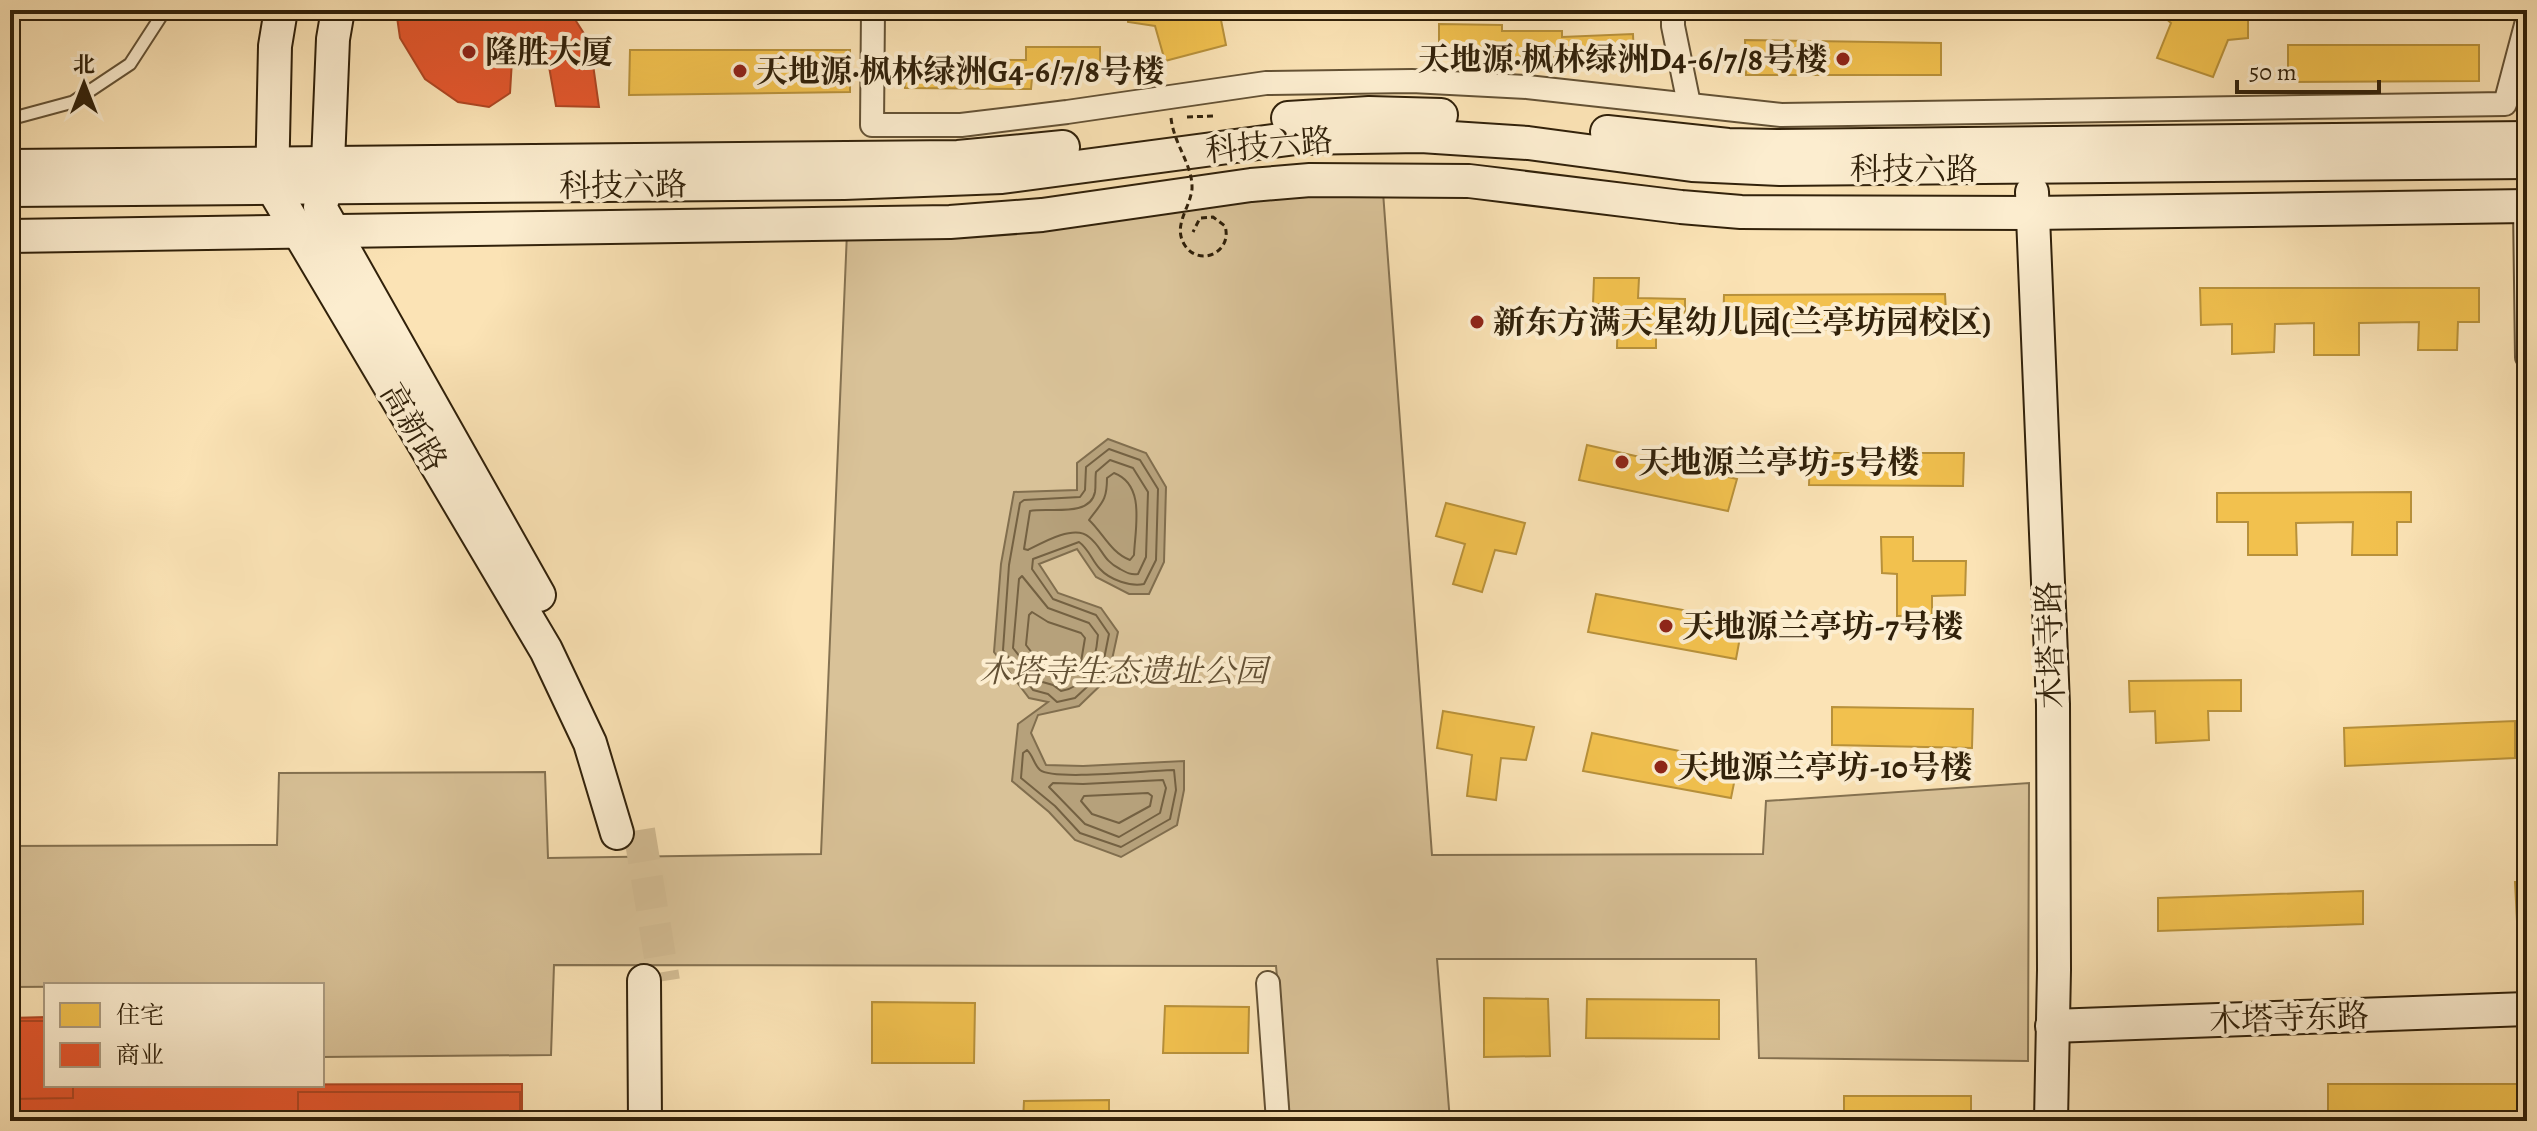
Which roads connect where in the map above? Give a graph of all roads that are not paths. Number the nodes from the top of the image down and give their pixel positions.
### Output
1 (165, 10) edge
2 (281, 10) edge
3 (338, 10) edge
4 (873, 10) edge
5 (1673, 10) edge
6 (2527, 21) edge
7 (1689, 104) junction
8 (10, 119) edge
9 (2527, 138) edge
10 (2527, 162) edge
11 (10, 166) edge
12 (10, 190) edge
13 (2043, 190) junction
14 (281, 197) junction
15 (327, 197) junction
16 (2526, 199) edge
17 (10, 209) edge
18 (10, 236) edge
19 (2527, 357) edge
20 (1268, 983) dead end
21 (2527, 1009) edge
22 (2527, 1028) edge
23 (2062, 1037) junction
24 (645, 1121) edge
25 (666, 1121) edge
26 (1278, 1121) edge
27 (2051, 1121) edge
28 (2071, 1121) edge

1 - 8 lane
2 - 14 main road
3 - 15 main road
4 - 7 street
5 - 7 street
6 - 7 street
9 - 15 main road
10 - 13 main road, 科技六路
11 - 14 main road
12 - 14 main road, 科技六路
13 - 15 main road, 科技六路
13 - 16 main road, 科技六路
13 - 23 main road, 木塔寺路
14 - 15 main road, 科技六路
14 - 15 main road
14 - 15 main road, 高新路
14 - 17 main road, 科技六路
14 - 18 main road
16 - 19 street
20 - 26 street
21 - 23 main road, 木塔寺东路
22 - 23 main road, 木塔寺东路
23 - 27 main road, 木塔寺路
23 - 28 main road, 木塔寺路
24 - 25 main road

